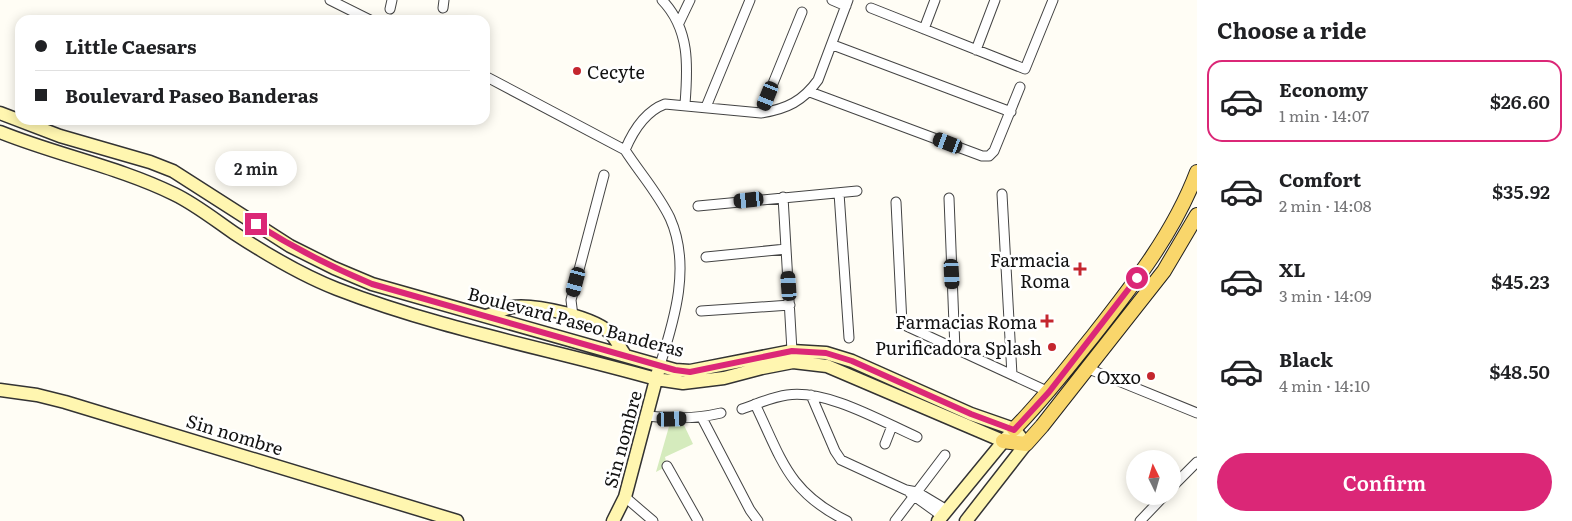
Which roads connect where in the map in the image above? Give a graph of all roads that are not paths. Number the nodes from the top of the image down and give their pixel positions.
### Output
1 (330, 0) edge
2 (662, 0) edge
3 (690, 0) edge
4 (750, 0) edge
5 (832, 0) edge
6 (935, 0) edge
7 (995, 0) edge
8 (1053, 0) edge
9 (847, 3) edge
10 (871, 8) dead end
11 (802, 12) dead end
12 (360, 15) edge
13 (679, 23) junction
14 (924, 29) junction
15 (833, 44) junction
16 (976, 50) junction
17 (490, 79) edge
18 (1020, 87) dead end
19 (810, 92) junction
20 (685, 104) junction
21 (706, 107) junction
22 (761, 112) junction
23 (1011, 112) junction
24 (0, 113) edge
25 (15, 119) edge
26 (31, 125) edge
27 (0, 132) edge
28 (625, 150) junction
29 (1197, 172) edge
30 (604, 175) dead end
31 (857, 190) dead end
32 (839, 193) junction
33 (1002, 194) dead end
34 (783, 197) junction
35 (949, 198) dead end
36 (896, 202) dead end
37 (698, 206) dead end
38 (1197, 215) edge
39 (1169, 229) junction
40 (1184, 238) junction
41 (786, 250) junction
42 (706, 257) dead end
43 (571, 300) junction
44 (790, 304) junction
45 (701, 311) dead end
46 (558, 312) junction
47 (486, 316) junction
48 (573, 316) junction
49 (850, 338) dead end
50 (955, 350) junction
51 (792, 351) junction
52 (625, 355) junction
53 (660, 365) junction
54 (1089, 369) junction
55 (1012, 375) junction
56 (656, 379) junction
57 (0, 390) edge
58 (1049, 392) junction
59 (811, 395) junction
60 (755, 404) junction
61 (742, 409) dead end
62 (721, 413) dead end
63 (1197, 413) edge
64 (647, 416) junction
65 (702, 418) junction
66 (892, 426) junction
67 (1014, 430) junction
68 (918, 437) dead end
69 (1003, 441) junction
70 (885, 444) dead end
71 (1026, 444) junction
72 (945, 455) dead end
73 (1197, 462) edge
74 (667, 466) dead end
75 (1181, 478) edge
76 (912, 493) junction
77 (625, 497) junction
78 (1155, 505) edge
79 (942, 516) edge
80 (457, 521) edge
81 (613, 521) edge
82 (653, 521) edge
83 (698, 521) edge
84 (758, 521) edge
85 (847, 521) edge
86 (895, 521) edge
87 (966, 521) edge
88 (1140, 521) edge

1 - 12 street
2 - 13 street
3 - 13 street
4 - 21 street
5 - 9 street
6 - 14 street
7 - 16 street
8 - 16 street
9 - 15 street
10 - 14 street
11 - 22 street
13 - 20 street
14 - 16 street
15 - 19 street
15 - 23 street
17 - 28 street
18 - 23 street
19 - 22 street
19 - 23 street
20 - 21 street
20 - 28 street
21 - 22 street
24 - 25 main road, Boulevard Paseo Banderas
26 - 47 main road, Boulevard Paseo Banderas
27 - 56 main road, Boulevard Paseo Banderas
28 - 53 street
29 - 39 main road
30 - 43 street
31 - 32 street
32 - 34 street
32 - 49 street
33 - 55 street
34 - 37 street
34 - 41 street
35 - 50 street
36 - 50 street
38 - 40 main road
39 - 40 main road
39 - 58 main road
40 - 54 main road
41 - 42 street
41 - 44 street
43 - 46 street
43 - 48 street
44 - 45 street
44 - 51 street
46 - 47 main road
46 - 48 main road
47 - 52 main road, Boulevard Paseo Banderas
48 - 52 main road
50 - 55 street
51 - 53 main road, Boulevard Paseo Banderas
51 - 67 main road, Boulevard Paseo Banderas
52 - 53 main road, Boulevard Paseo Banderas
53 - 56 main road, Sin nombre
54 - 63 street
54 - 71 main road
55 - 58 street
56 - 64 main road, Sin nombre
56 - 69 main road, Boulevard Paseo Banderas
57 - 80 main road, Sin nombre
58 - 67 main road
59 - 60 street
59 - 66 street
59 - 76 street
60 - 61 street
60 - 85 street
62 - 65 street
64 - 65 street
64 - 77 main road, Sin nombre
65 - 84 street
66 - 68 street
66 - 70 street
67 - 69 main road
67 - 71 main road, Boulevard Paseo Banderas
69 - 71 main road, Boulevard Paseo Banderas
69 - 79 main road
71 - 87 main road
72 - 76 street
73 - 75 street
74 - 83 street
76 - 79 street
76 - 86 street
77 - 81 main road, Sin nombre
77 - 82 street
78 - 88 street

